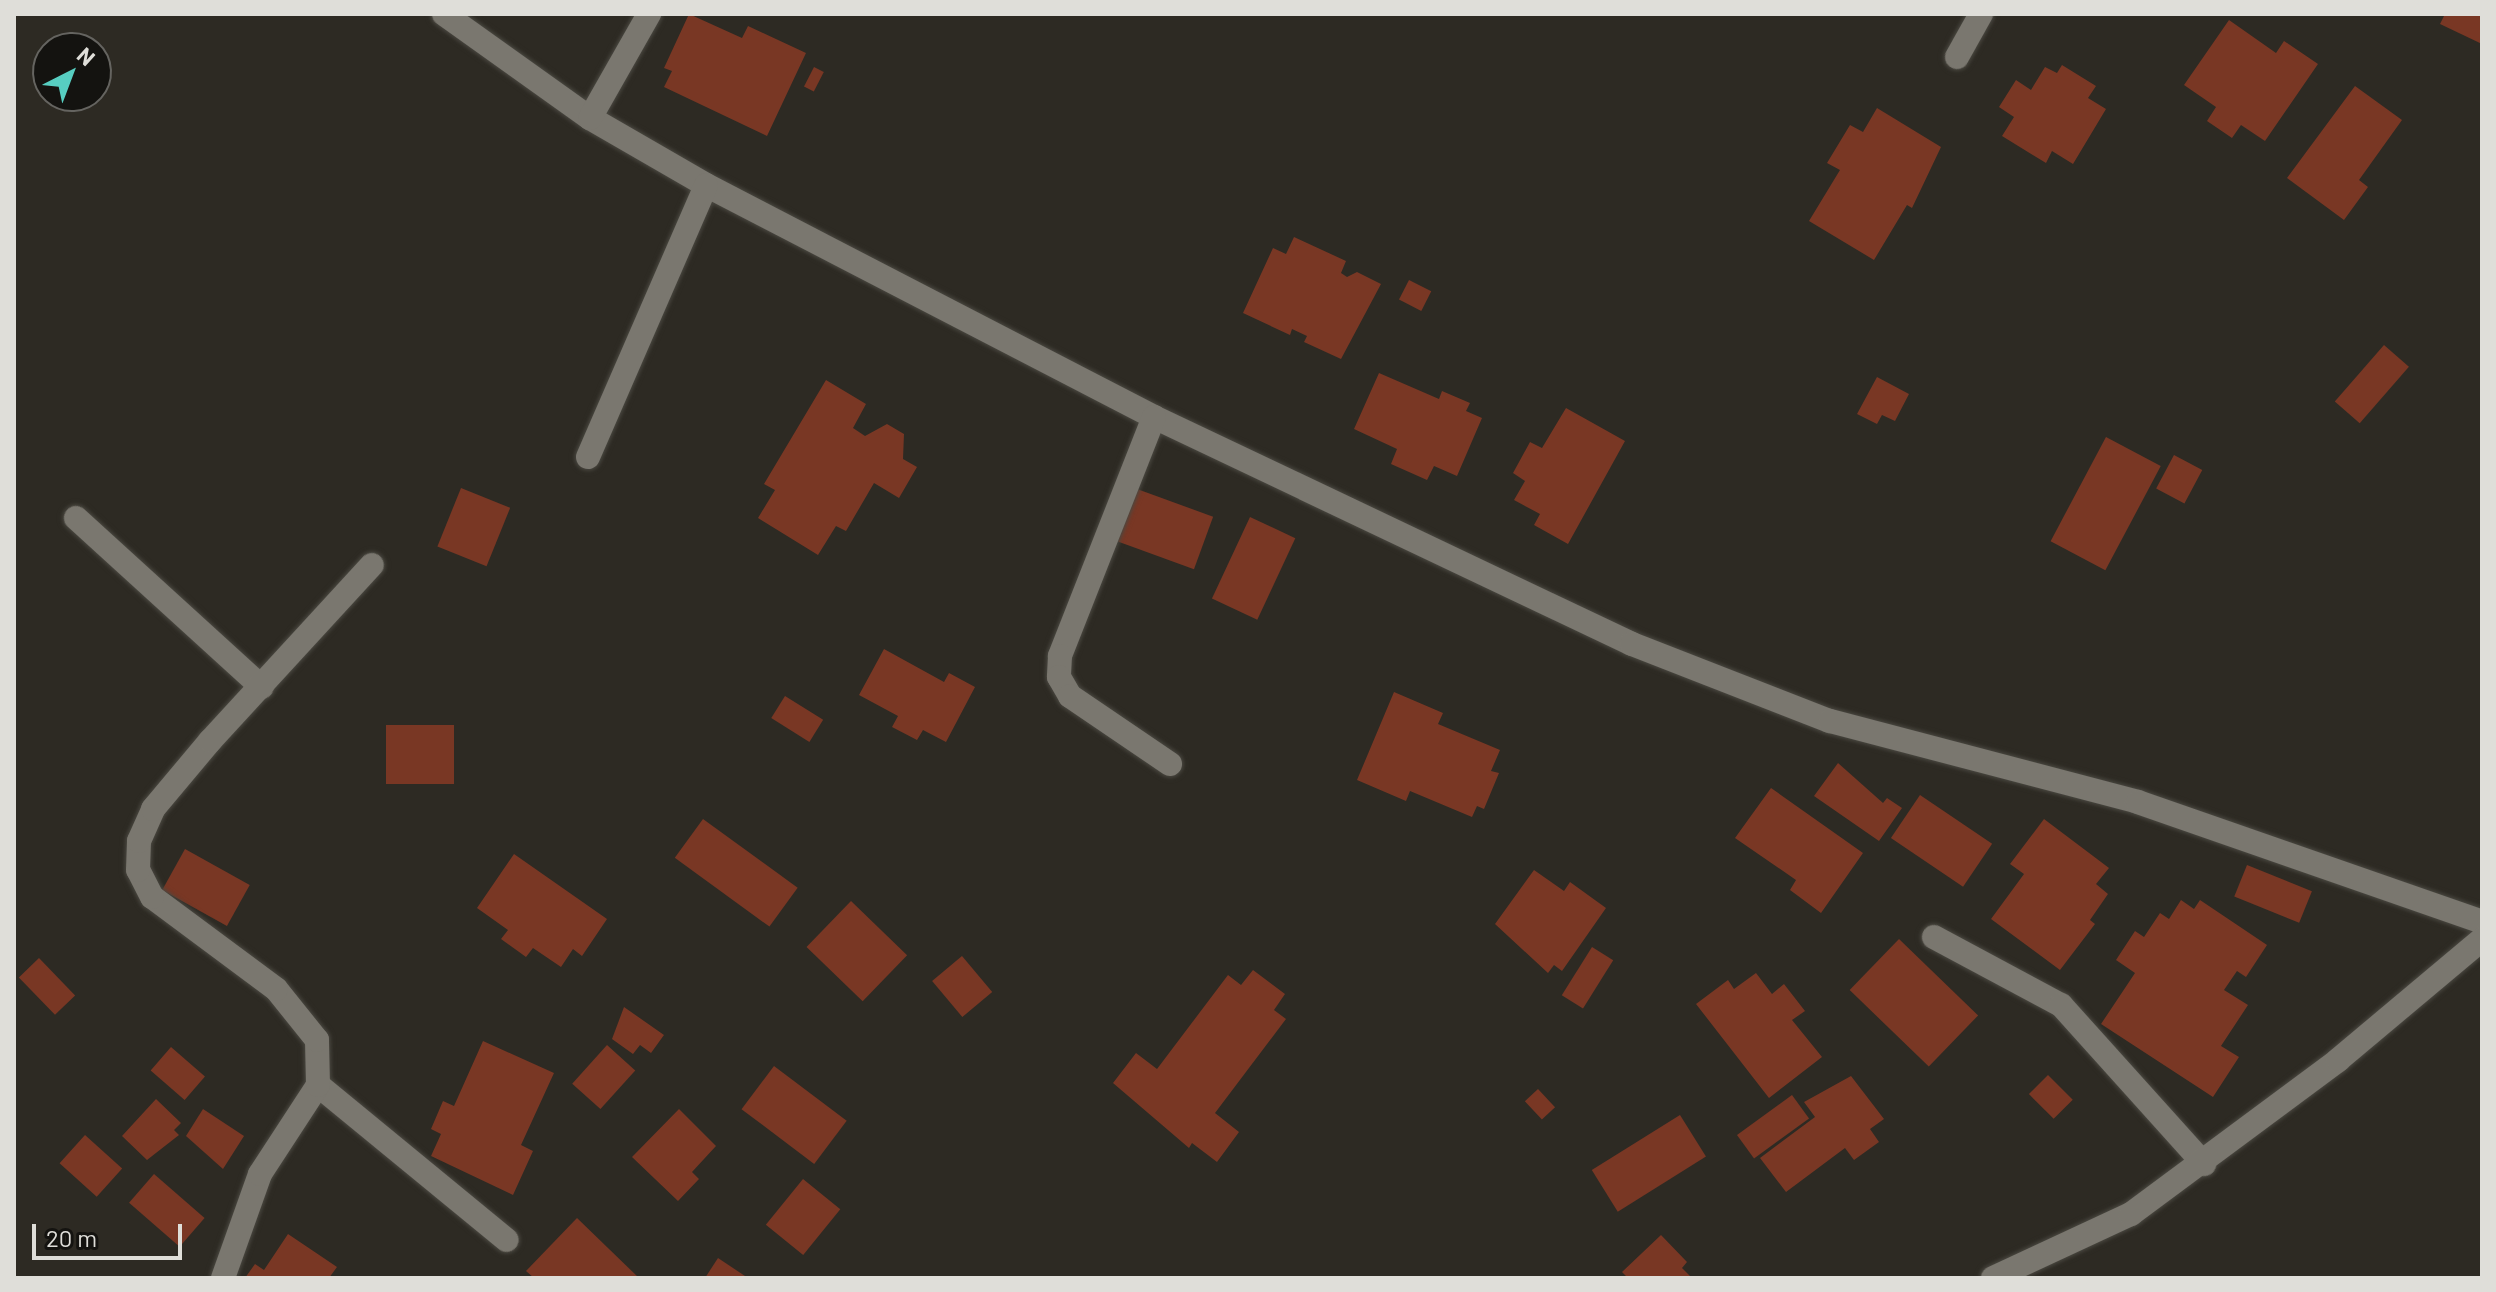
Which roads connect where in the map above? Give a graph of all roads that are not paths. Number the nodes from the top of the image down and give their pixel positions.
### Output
1 (444, 14) edge
2 (649, 14) edge
3 (1981, 14) edge
4 (1957, 57) dead end
5 (590, 118) junction
6 (706, 185) junction
7 (1154, 417) junction
8 (588, 457) dead end
9 (76, 518) dead end
10 (372, 565) dead end
11 (262, 687) junction
12 (1170, 764) dead end
13 (2482, 922) edge
14 (1934, 937) dead end
15 (2482, 939) edge
16 (318, 1085) junction
17 (2204, 1164) junction
18 (507, 1240) dead end
19 (223, 1278) edge
20 (1993, 1278) edge

1 - 5 street
2 - 5 street
3 - 4 street
5 - 6 street
6 - 7 street
6 - 8 street
7 - 12 street
7 - 13 street
9 - 11 street
10 - 11 street
11 - 16 street
14 - 17 street
15 - 17 street
16 - 18 street
16 - 19 street
17 - 20 street

